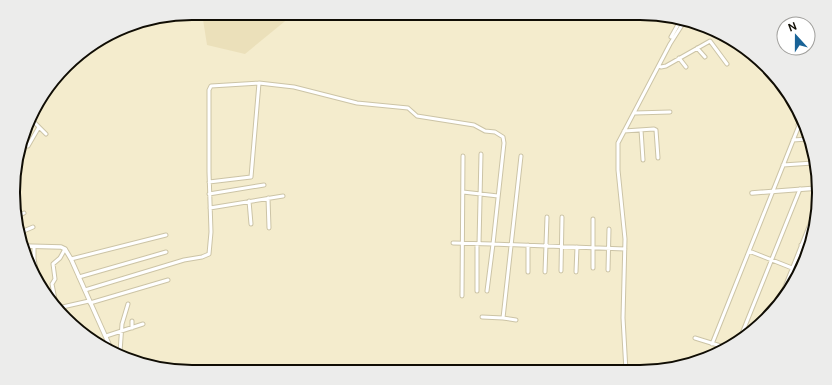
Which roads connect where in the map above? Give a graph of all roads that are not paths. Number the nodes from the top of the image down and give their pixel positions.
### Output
1 (678, 24) edge
2 (682, 25) edge
3 (671, 37) dead end
4 (697, 48) junction
5 (705, 57) dead end
6 (679, 58) junction
7 (727, 64) dead end
8 (659, 66) junction
9 (686, 67) dead end
10 (259, 84) junction
11 (670, 112) dead end
12 (634, 113) junction
13 (35, 123) edge
14 (798, 125) edge
15 (39, 127) junction
16 (641, 130) junction
17 (624, 131) junction
18 (46, 134) dead end
19 (804, 139) edge
20 (793, 140) junction
21 (27, 146) edge
22 (481, 154) dead end
23 (463, 156) dead end
24 (521, 156) dead end
25 (658, 158) dead end
26 (643, 160) dead end
27 (810, 163) edge
28 (783, 165) junction
29 (209, 182) junction
30 (264, 185) dead end
31 (812, 188) edge
32 (800, 189) junction
33 (773, 191) junction
34 (463, 192) junction
35 (752, 193) dead end
36 (209, 194) junction
37 (480, 194) junction
38 (283, 196) dead end
39 (498, 196) junction
40 (268, 198) junction
41 (249, 201) junction
42 (210, 208) junction
43 (24, 213) dead end
44 (21, 215) edge
45 (547, 217) dead end
46 (562, 217) dead end
47 (593, 218) dead end
48 (251, 224) dead end
49 (809, 226) edge
50 (33, 227) dead end
51 (269, 228) dead end
52 (609, 230) dead end
53 (24, 231) edge
54 (166, 235) dead end
55 (453, 243) dead end
56 (462, 244) junction
57 (478, 244) junction
58 (493, 244) junction
59 (511, 245) junction
60 (801, 245) joint
61 (29, 246) edge
62 (528, 246) junction
63 (546, 246) junction
64 (34, 247) junction
65 (561, 247) junction
66 (577, 247) junction
67 (593, 248) junction
68 (608, 248) junction
69 (625, 249) junction
70 (65, 250) junction
71 (749, 251) junction
72 (166, 252) dead end
73 (71, 259) junction
74 (771, 260) junction
75 (34, 261) edge
76 (593, 268) dead end
77 (792, 268) junction
78 (608, 270) dead end
79 (561, 271) dead end
80 (528, 272) dead end
81 (545, 272) dead end
82 (576, 272) dead end
83 (79, 277) junction
84 (168, 280) dead end
85 (786, 283) edge
86 (85, 290) junction
87 (477, 291) dead end
88 (487, 291) dead end
89 (54, 295) edge
90 (462, 296) dead end
91 (90, 302) junction
92 (128, 304) dead end
93 (64, 307) edge
94 (482, 317) dead end
95 (503, 318) junction
96 (516, 320) dead end
97 (132, 321) dead end
98 (144, 324) dead end
99 (132, 328) junction
100 (123, 331) junction
101 (742, 331) edge
102 (106, 336) junction
103 (695, 338) dead end
104 (108, 343) edge
105 (712, 344) junction
106 (719, 346) edge
107 (120, 349) edge
108 (626, 365) edge

1 - 3 street
2 - 8 street
4 - 5 street
4 - 6 street
4 - 7 street
6 - 8 street
6 - 9 street
8 - 12 street
10 - 29 street
10 - 29 street
10 - 39 street
11 - 12 street
12 - 17 street
13 - 15 street
14 - 20 street
15 - 18 street
15 - 21 street
16 - 17 street
16 - 25 street
16 - 26 street
17 - 69 street
19 - 20 street
20 - 28 street
22 - 37 street
23 - 34 street
24 - 59 street
27 - 28 street
28 - 33 street
29 - 36 street
30 - 36 street
31 - 32 street
32 - 33 street
32 - 74 street
33 - 35 street
33 - 71 street
34 - 37 street
34 - 56 street
36 - 42 street
37 - 39 street
37 - 57 street
38 - 40 street
39 - 58 street
40 - 41 street
40 - 51 street
41 - 42 street
41 - 48 street
42 - 86 street
43 - 44 street
45 - 63 street
46 - 65 street
47 - 67 street
49 - 60 street
50 - 53 street
52 - 68 street
54 - 73 street
55 - 56 street
56 - 57 street
56 - 90 street
57 - 58 street
57 - 87 street
58 - 59 street
58 - 88 street
59 - 62 street
59 - 95 street
60 - 77 street
61 - 64 street
62 - 63 street
62 - 80 street
63 - 65 street
63 - 81 street
64 - 70 street
64 - 75 street
65 - 66 street
65 - 79 street
66 - 67 street
66 - 82 street
67 - 68 street
67 - 76 street
68 - 69 street
68 - 78 street
69 - 108 street
70 - 73 street
70 - 89 street
71 - 74 street
71 - 105 street
72 - 83 street
73 - 83 street
74 - 77 street
74 - 101 street
77 - 85 street
83 - 86 street
84 - 91 street
86 - 91 street
91 - 93 street
91 - 102 street
92 - 100 street
94 - 95 street
95 - 96 street
97 - 99 street
98 - 99 street
99 - 100 street
100 - 102 street
100 - 107 street
102 - 104 street
103 - 105 street
105 - 106 street

